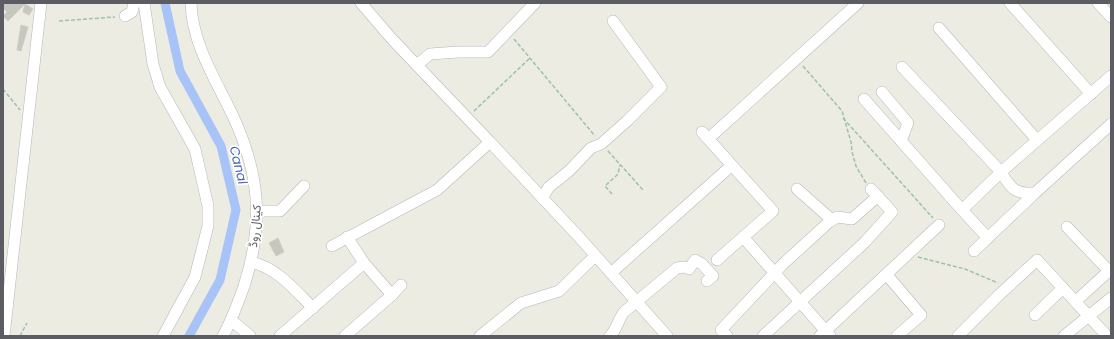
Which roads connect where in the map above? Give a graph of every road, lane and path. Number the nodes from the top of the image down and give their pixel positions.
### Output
1 (41, 3) edge
2 (134, 3) edge
3 (144, 3) edge
4 (192, 3) edge
5 (360, 3) edge
6 (535, 3) edge
7 (858, 3) edge
8 (1010, 3) edge
9 (1098, 3) edge
10 (125, 16) joint
11 (1111, 17) edge
12 (59, 21) dead end
13 (613, 21) dead end
14 (939, 28) dead end
15 (507, 30) junction
16 (530, 58) junction
17 (797, 59) junction
18 (417, 65) junction
19 (902, 67) dead end
20 (1111, 76) edge
21 (3, 89) edge
22 (882, 92) dead end
23 (1091, 94) junction
24 (864, 99) dead end
25 (843, 117) junction
26 (467, 118) junction
27 (28, 119) junction
28 (1111, 124) edge
29 (901, 140) junction
30 (1037, 140) junction
31 (490, 142) junction
32 (601, 144) junction
33 (620, 165) junction
34 (731, 166) junction
35 (1001, 172) junction
36 (304, 186) dead end
37 (797, 189) dead end
38 (643, 190) dead end
39 (874, 192) junction
40 (1035, 193) junction
41 (612, 194) dead end
42 (542, 198) junction
43 (962, 210) junction
44 (258, 211) junction
45 (832, 220) junction
46 (939, 225) joint
47 (1067, 227) dead end
48 (346, 237) junction
49 (743, 237) junction
50 (988, 238) junction
51 (332, 246) dead end
52 (974, 251) dead end
53 (909, 254) junction
54 (595, 256) junction
55 (717, 260) dead end
56 (251, 262) junction
57 (364, 263) junction
58 (1110, 270) edge
59 (611, 273) junction
60 (775, 273) junction
61 (887, 275) junction
62 (707, 281) dead end
63 (401, 285) dead end
64 (1009, 286) junction
65 (1063, 288) junction
66 (392, 294) junction
67 (1111, 298) edge
68 (1076, 301) junction
69 (800, 302) junction
70 (637, 303) junction
71 (313, 308) junction
72 (1035, 315) dead end
73 (1090, 317) junction
74 (27, 323) dead end
75 (230, 323) junction
76 (825, 334) edge
77 (4, 336) edge
78 (20, 336) edge
79 (163, 336) edge
80 (223, 336) edge
81 (250, 336) edge
82 (280, 336) edge
83 (345, 336) edge
84 (480, 336) edge
85 (610, 336) edge
86 (666, 336) edge
87 (726, 336) edge
88 (763, 336) edge
89 (897, 336) edge
90 (958, 336) edge
91 (1064, 336) edge
92 (1107, 336) edge

1 - 27 street
2 - 10 street
3 - 79 street
4 - 44 street, کینال روڈ
5 - 18 street
6 - 15 street
7 - 17 street
8 - 23 street
9 - 11 street
10 - 12 path
13 - 32 street
14 - 30 street
15 - 16 path
15 - 18 street
16 - 26 path
16 - 32 path
17 - 25 path
17 - 34 street
18 - 26 street
19 - 35 street
20 - 23 street
21 - 27 path
22 - 29 street
23 - 30 street
24 - 29 street
25 - 39 path
25 - 46 path
26 - 31 street
27 - 77 street
28 - 40 street
29 - 43 street
30 - 35 street
31 - 42 street
31 - 48 street
32 - 33 path
32 - 42 street
33 - 38 path
33 - 41 path
34 - 49 street
34 - 59 street
35 - 40 street
35 - 43 street
36 - 44 street
37 - 45 street
39 - 45 street
39 - 69 street
40 - 50 street
42 - 54 street
43 - 50 street
44 - 56 street, کینال روڈ
45 - 60 street
46 - 53 street
47 - 58 street
48 - 51 street
48 - 57 street
49 - 55 street
49 - 60 street
50 - 52 street
53 - 61 street
53 - 64 path
54 - 59 street
54 - 84 street
56 - 71 street
56 - 75 street, کینال روڈ
57 - 66 street
57 - 71 street
58 - 68 street
59 - 70 street
60 - 69 street
60 - 87 street
61 - 76 street
61 - 89 street
62 - 70 street
63 - 66 street
64 - 65 street
64 - 90 street
65 - 68 street
65 - 72 street
66 - 83 street
67 - 73 street
68 - 73 street
69 - 76 street
69 - 88 street
70 - 85 street
70 - 86 street
71 - 82 street
73 - 91 street
73 - 92 street
74 - 78 path
75 - 80 street, کینال روڈ
75 - 81 street

